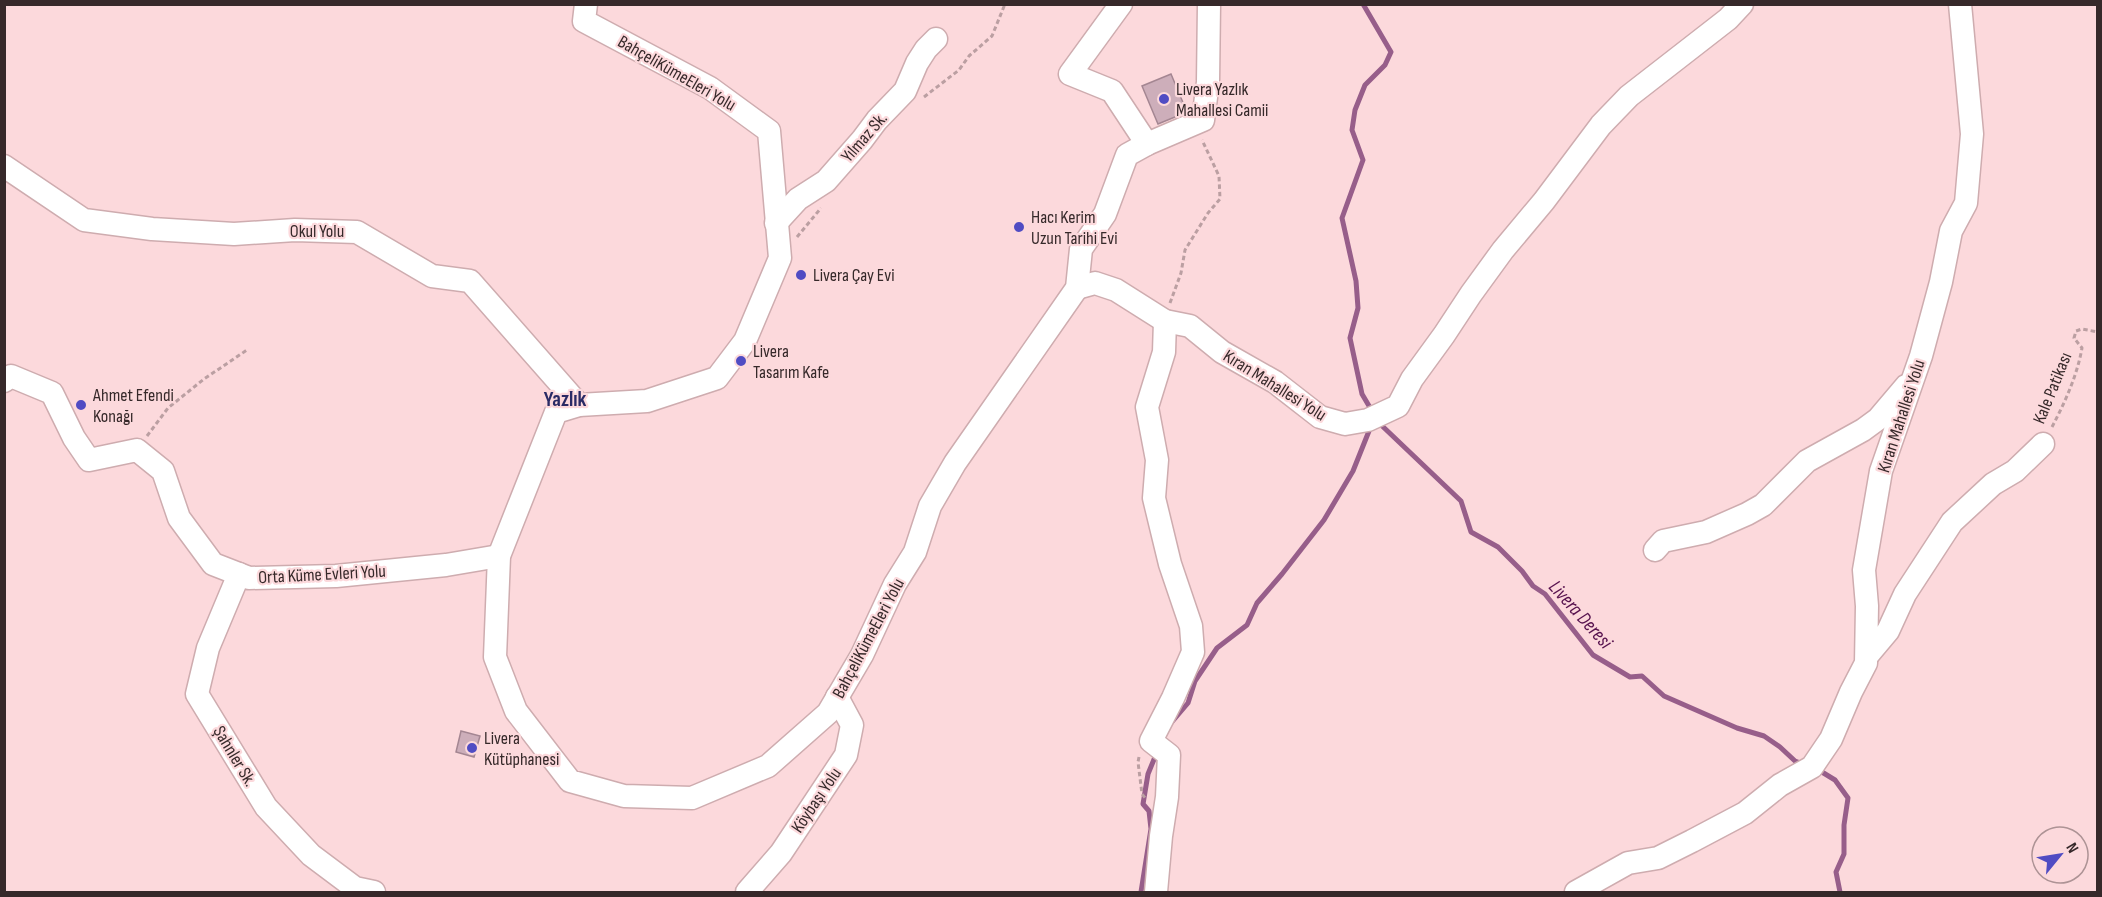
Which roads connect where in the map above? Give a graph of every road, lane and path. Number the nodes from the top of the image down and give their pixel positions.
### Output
1 (586, 4) edge
2 (1121, 4) edge
3 (1209, 4) edge
4 (1742, 4) edge
5 (1960, 4) edge
6 (936, 39) dead end
7 (1146, 144) junction
8 (4, 166) edge
9 (776, 223) junction
10 (1077, 288) junction
11 (1165, 321) junction
12 (2097, 332) edge
13 (247, 350) dead end
14 (1913, 378) junction
15 (4, 381) edge
16 (579, 405) junction
17 (2043, 444) joint
18 (137, 450) junction
19 (1655, 550) dead end
20 (499, 556) junction
21 (239, 574) junction
22 (1867, 656) junction
23 (837, 697) junction
24 (374, 892) edge
25 (747, 892) edge
26 (1156, 892) edge
27 (1576, 892) edge

1 - 9 street, BahçeliKümeEleri Yolu
2 - 7 street
3 - 7 street, BahçeliKümeEleri Yolu
4 - 11 street, Kıran Mahallesi Yolu
5 - 14 street, Kıran Mahallesi Yolu
6 - 9 street, Yılmaz Sk.
7 - 10 street, BahçeliKümeEleri Yolu
8 - 16 street, Okul Yolu
9 - 16 street, BahçeliKümeEleri Yolu
10 - 11 street, Kıran Mahallesi Yolu
10 - 23 street, BahçeliKümeEleri Yolu
11 - 26 street
12 - 17 path, Kale Patikası
13 - 18 path
14 - 19 street
14 - 22 street, Kıran Mahallesi Yolu
15 - 18 street
16 - 20 street, BahçeliKümeEleri Yolu
17 - 22 street
18 - 21 street, Orta Küme Evleri Yolu
20 - 21 street, Orta Küme Evleri Yolu
20 - 23 street, BahçeliKümeEleri Yolu
21 - 24 street, Şahnler Sk.
22 - 27 street, Kıran Mahallesi Yolu
23 - 25 street, Köybaşı Yolu

